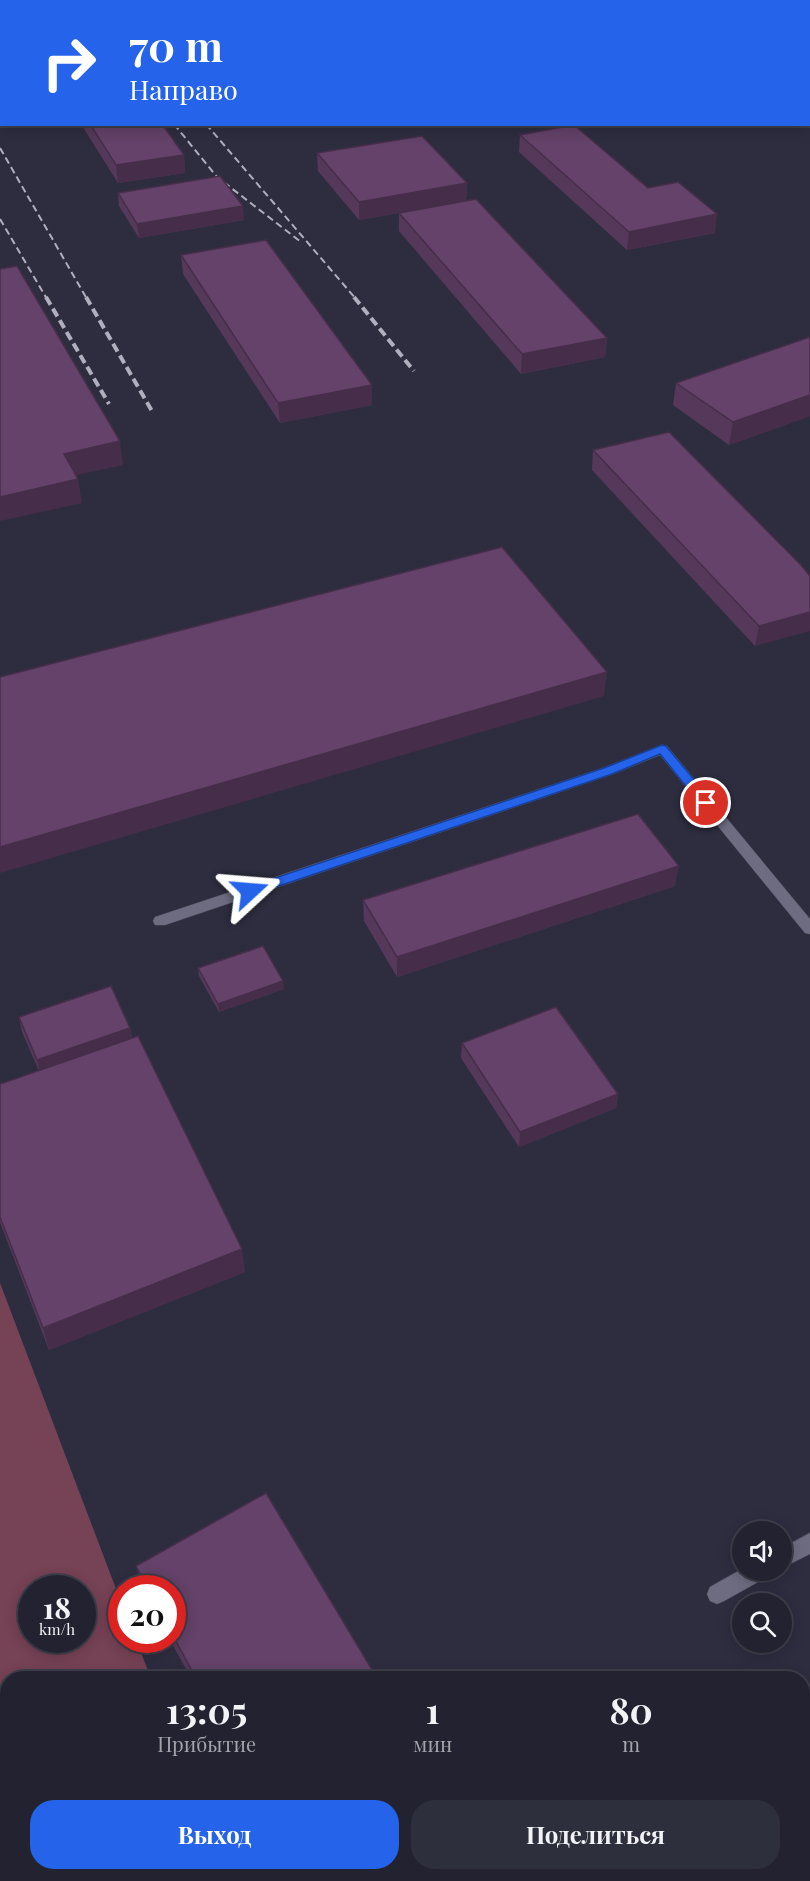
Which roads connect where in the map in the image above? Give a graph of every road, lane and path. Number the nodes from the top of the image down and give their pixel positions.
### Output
1 (160, 921) dead end
2 (810, 929) edge
3 (810, 1543) edge
4 (792, 1553) edge
5 (740, 1581) edge
6 (717, 1594) dead end

1 - 2 lane
3 - 4 lane
5 - 6 lane

